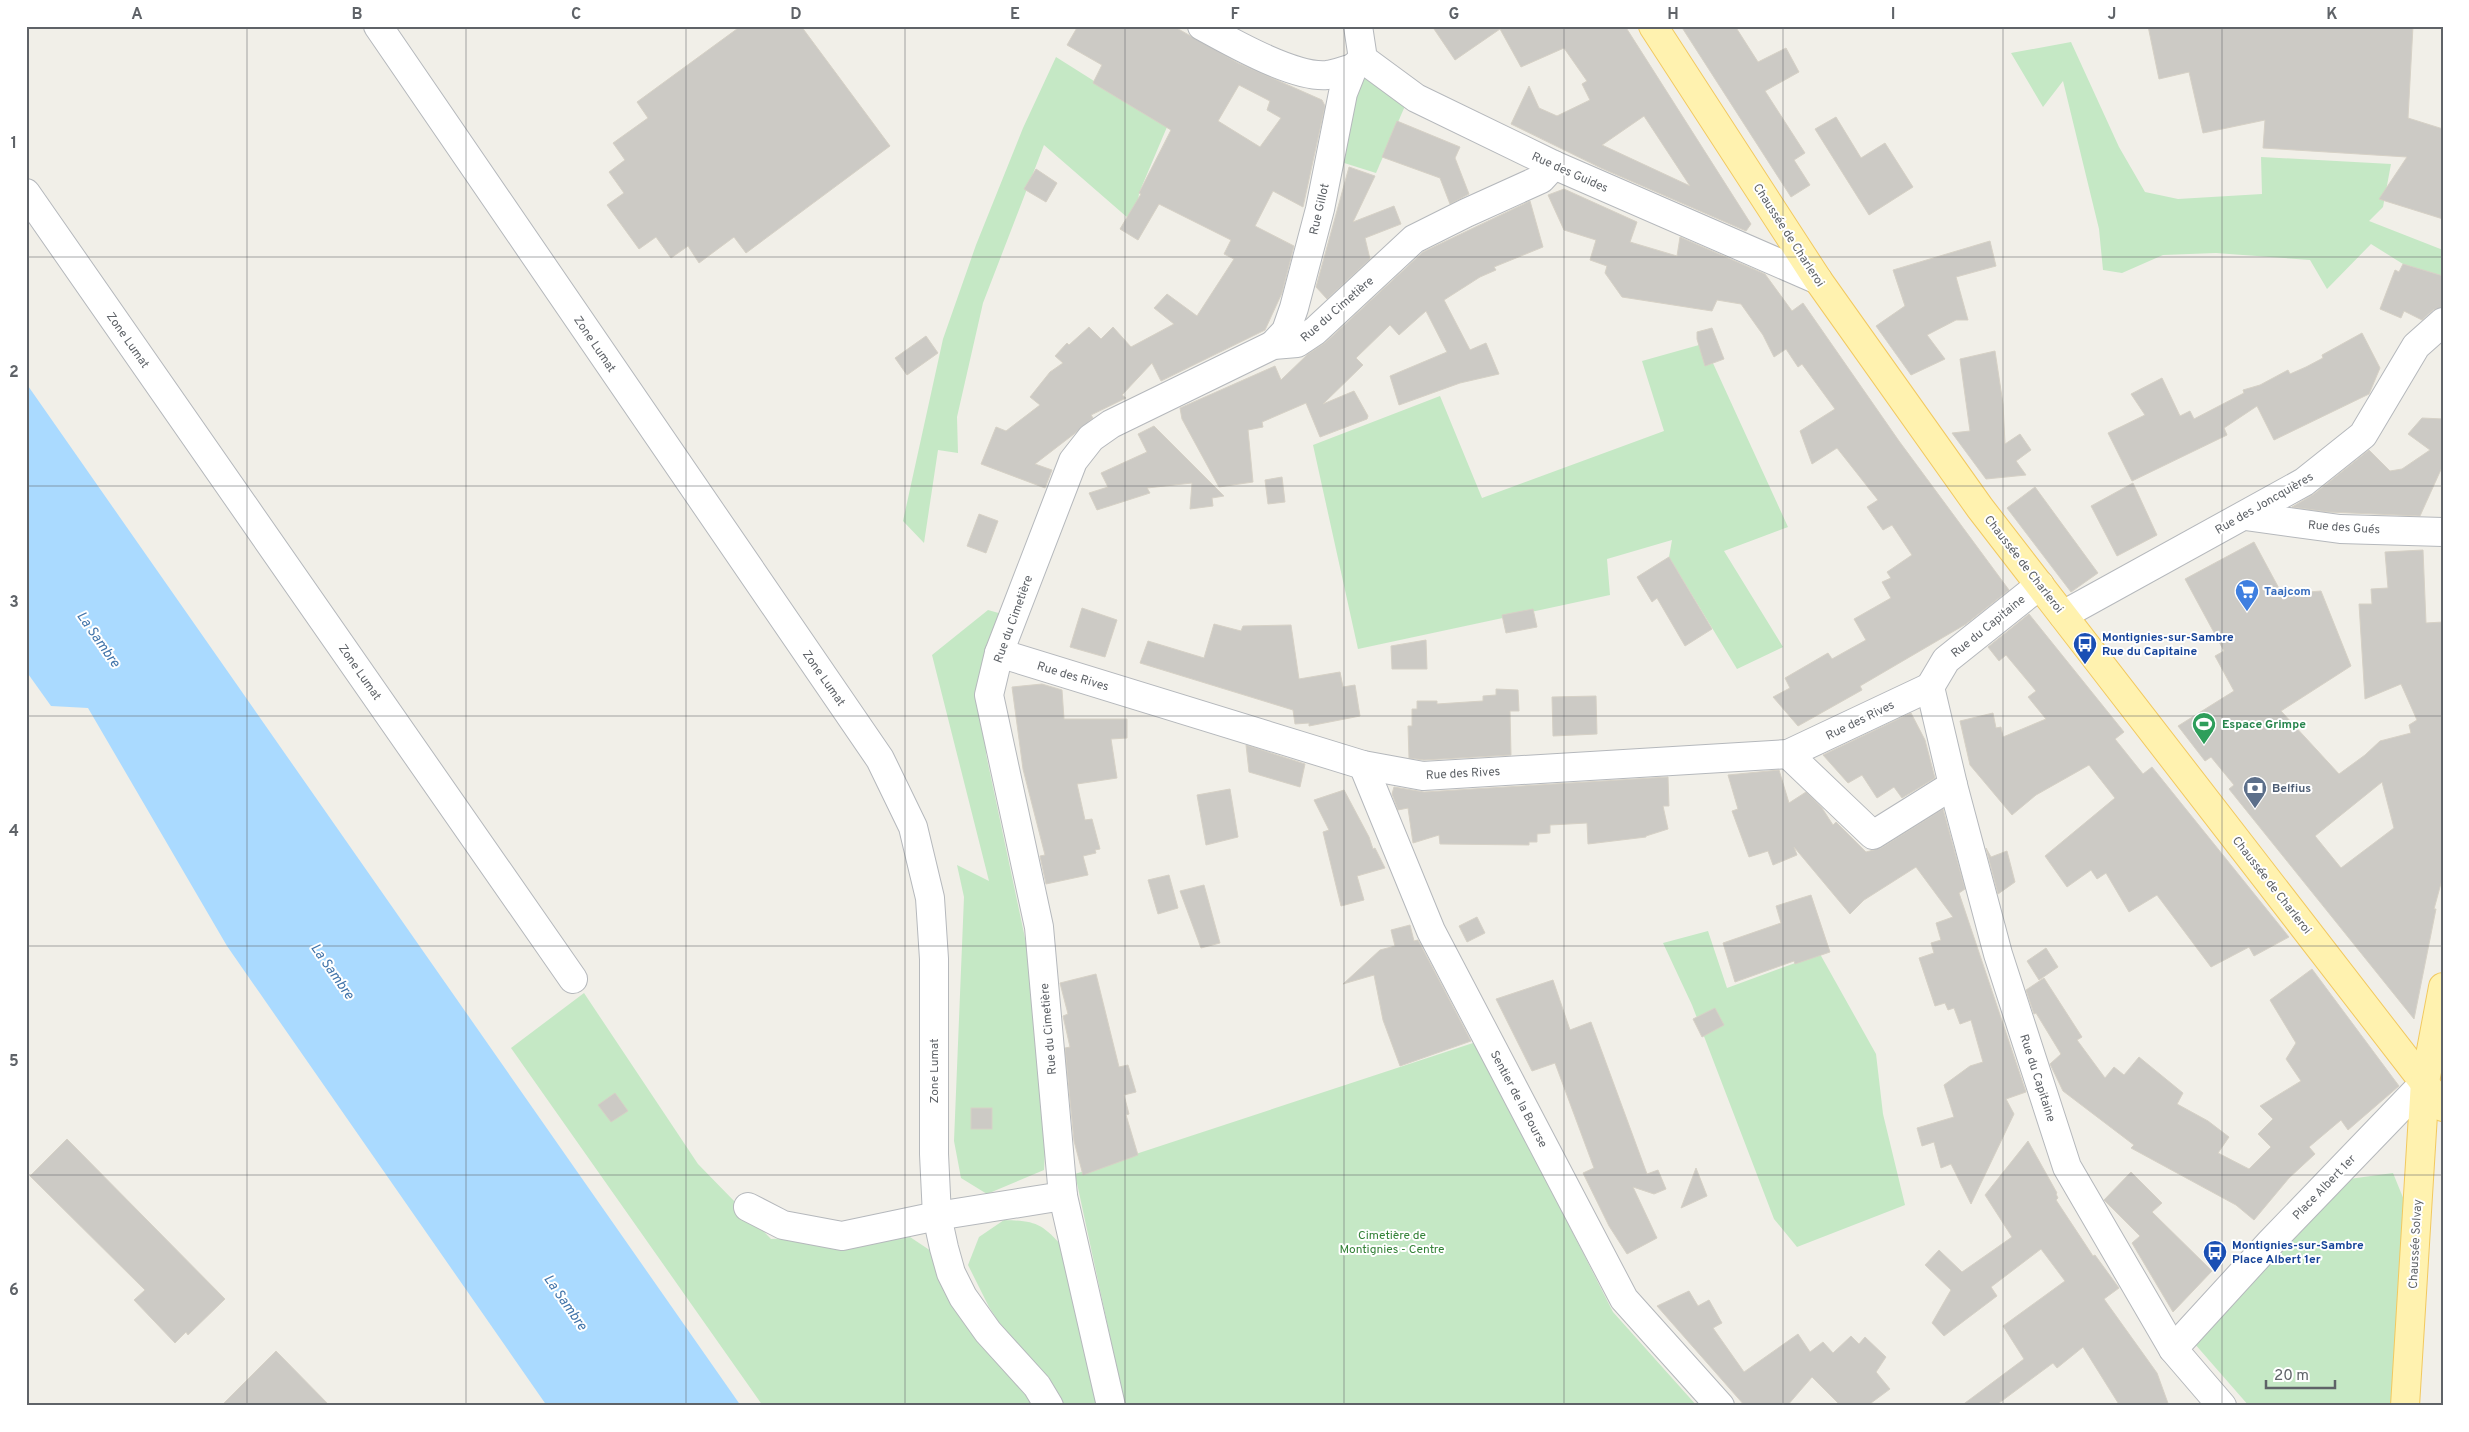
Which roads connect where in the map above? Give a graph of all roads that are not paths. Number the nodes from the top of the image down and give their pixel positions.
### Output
1 (378, 26) edge
2 (1202, 26) edge
3 (1358, 26) edge
4 (1653, 26) edge
5 (1358, 64) junction
6 (1554, 165) junction
7 (26, 193) edge
8 (1818, 280) junction
9 (2443, 322) edge
10 (1273, 345) junction
11 (2245, 516) junction
12 (2443, 532) edge
13 (2040, 585) junction
14 (2063, 615) junction
15 (999, 654) junction
16 (1930, 687) junction
17 (1788, 754) junction
18 (1363, 765) junction
19 (1953, 785) junction
20 (574, 979) dead end
21 (2443, 987) edge
22 (2424, 1082) junction
23 (2443, 1107) edge
24 (1063, 1196) junction
25 (748, 1207) dead end
26 (937, 1216) junction
27 (2173, 1349) junction
28 (1049, 1406) edge
29 (1111, 1406) edge
30 (1720, 1406) edge
31 (2222, 1406) edge
32 (2405, 1406) edge

1 - 26 street, Zone Lumat
2 - 5 street
3 - 5 street
4 - 8 main road, Chaussée de Charleroi
5 - 6 street, Rue des Guides
5 - 10 street, Rue Gillot
6 - 8 street, Rue des Guides
6 - 10 street, Rue du Cimetière
7 - 20 street, Zone Lumat
8 - 13 main road, Chaussée de Charleroi
9 - 11 street, Rue des Joncquières
10 - 15 street, Rue du Cimetière
11 - 12 street, Rue des Gués
11 - 14 street, Rue des Joncquières
13 - 14 main road, Chaussée de Charleroi
13 - 16 street, Rue du Capitaine
14 - 22 main road, Chaussée de Charleroi
15 - 18 street, Rue des Rives
15 - 24 street, Rue du Cimetière
16 - 17 street, Rue des Rives
16 - 19 street, Rue du Capitaine
17 - 18 street, Rue des Rives
17 - 19 street
18 - 30 street, Sentier de la Bourse
19 - 27 street, Rue du Capitaine
21 - 22 main road, Chaussée Solvay
22 - 23 main road, Chaussée de Charleroi
22 - 27 street, Place Albert 1er
22 - 32 main road, Chaussée Solvay
24 - 26 street
24 - 29 street, Rue du Cimetière
25 - 26 street
26 - 28 street, Zone Lumat
27 - 31 street

